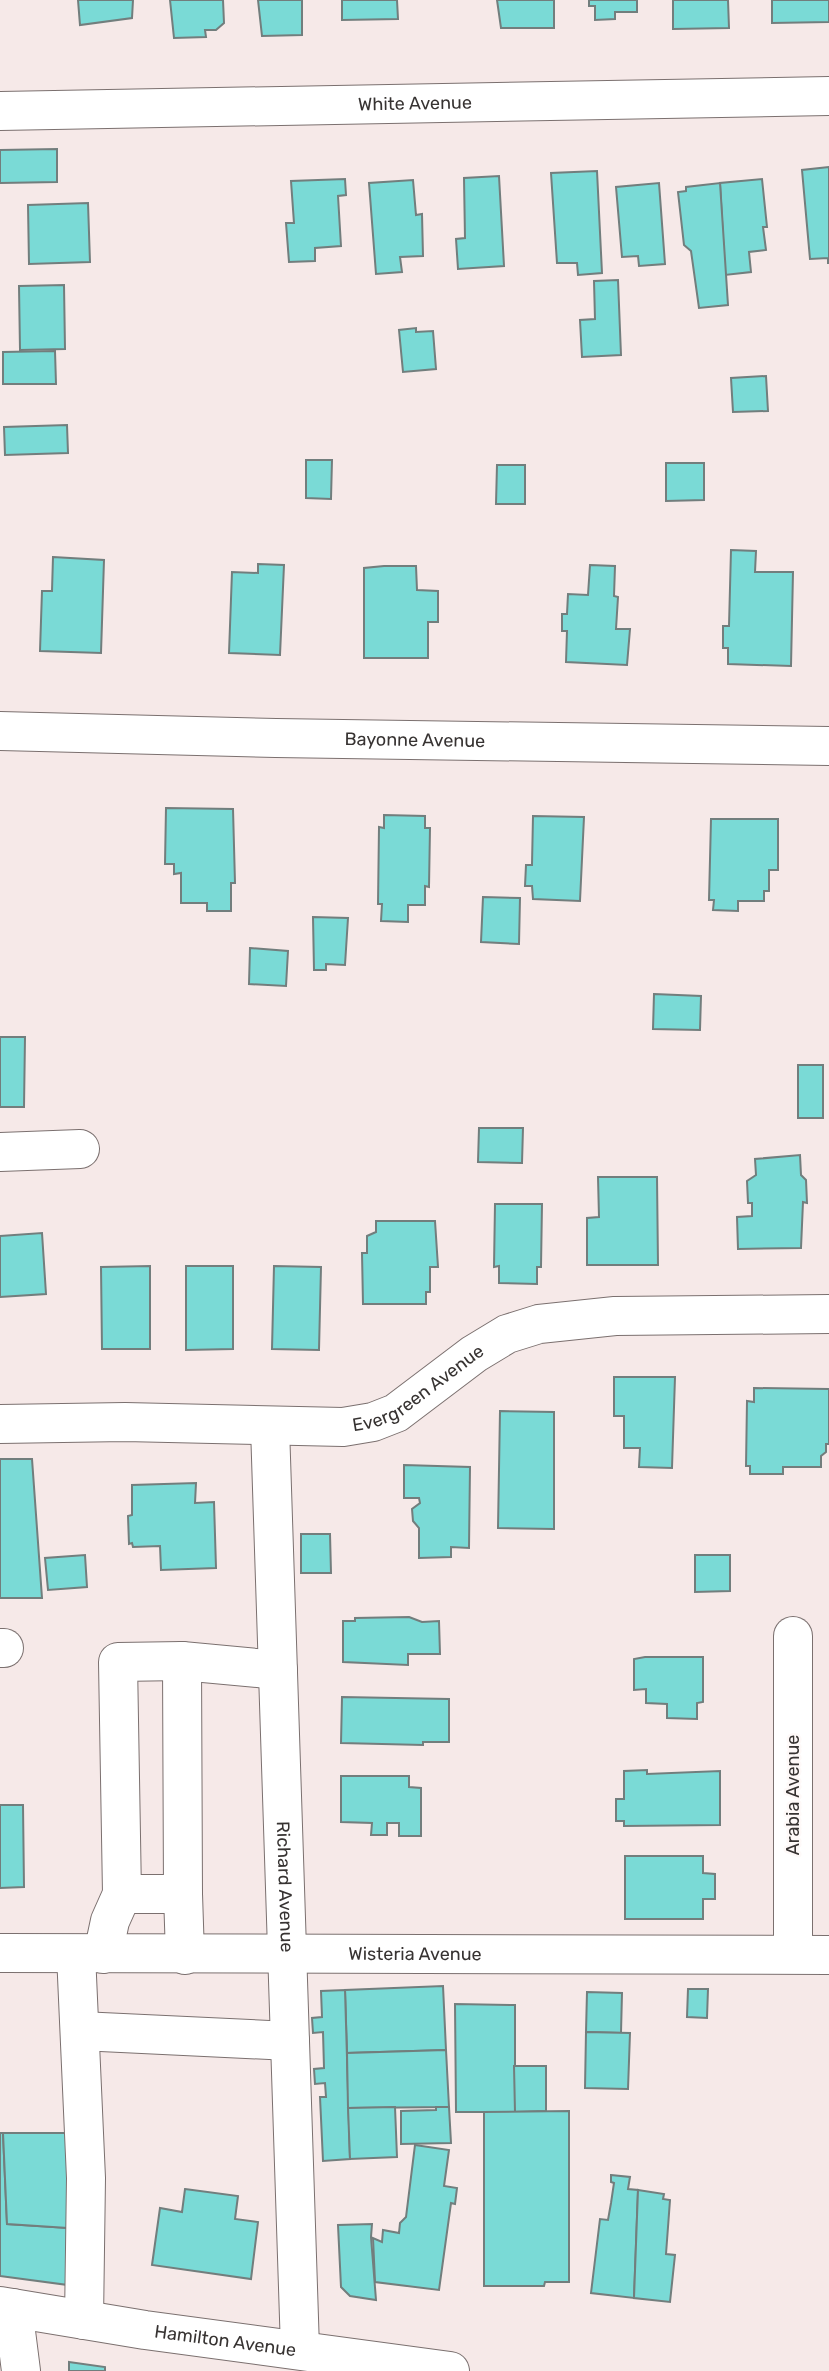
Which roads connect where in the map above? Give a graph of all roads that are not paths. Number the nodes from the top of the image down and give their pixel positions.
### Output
1 (829, 96) edge
2 (0, 111) edge
3 (0, 731) edge
4 (829, 746) edge
5 (80, 1149) dead end
6 (0, 1152) edge
7 (829, 1314) edge
8 (0, 1424) edge
9 (270, 1427) junction
10 (793, 1636) dead end
11 (182, 1661) junction
12 (278, 1670) junction
13 (122, 1894) junction
14 (183, 1894) junction
15 (0, 1953) edge
16 (90, 1954) junction
17 (185, 1955) junction
18 (288, 1955) junction
19 (811, 1955) edge
20 (80, 2031) junction
21 (290, 2040) junction
22 (6, 2307) edge
23 (84, 2320) junction
24 (300, 2349) junction
25 (21, 2371) edge
26 (450, 2371) edge

1 - 2 street, White Avenue
3 - 4 street, Bayonne Avenue
5 - 6 street
7 - 9 street, Evergreen Avenue
8 - 9 street, Evergreen Avenue
9 - 12 street, Richard Avenue
10 - 19 street, Arabia Avenue
11 - 12 street
11 - 13 street
11 - 14 street
12 - 18 street, Richard Avenue
13 - 14 street
13 - 16 street
14 - 17 street
15 - 16 street, Wisteria Avenue
16 - 17 street, Wisteria Avenue
16 - 20 street
17 - 18 street, Wisteria Avenue
18 - 19 street, Wisteria Avenue
18 - 21 street, Richard Avenue
20 - 21 street
20 - 23 street
21 - 24 street, Richard Avenue
22 - 23 street, Hamilton Avenue
22 - 25 street
23 - 24 street, Hamilton Avenue
24 - 26 street, Hamilton Avenue

